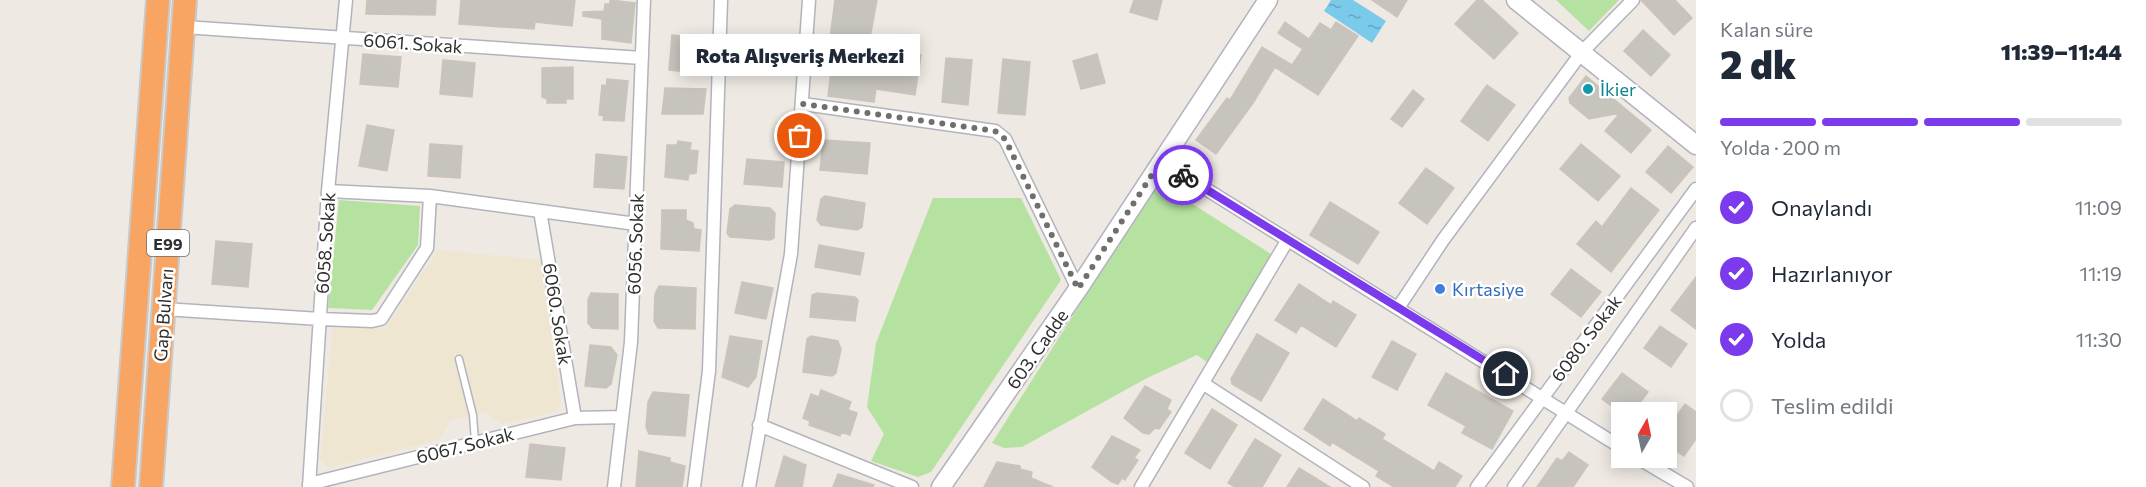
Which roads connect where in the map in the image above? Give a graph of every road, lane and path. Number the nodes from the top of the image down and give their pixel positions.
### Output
1 (158, 0) edge
2 (185, 0) edge
3 (346, 0) edge
4 (644, 0) edge
5 (721, 0) edge
6 (809, 0) edge
7 (1268, 0) edge
8 (1633, 0) edge
9 (1524, 2) edge
10 (184, 27) junction
11 (341, 38) junction
12 (1582, 52) junction
13 (642, 58) junction
14 (803, 104) junction
15 (1696, 146) edge
16 (1161, 161) junction
17 (1696, 189) edge
18 (328, 190) junction
19 (430, 196) junction
20 (540, 211) junction
21 (636, 224) junction
22 (1696, 228) edge
23 (1287, 241) junction
24 (1078, 289) junction
25 (1398, 308) junction
26 (164, 309) junction
27 (320, 319) junction
28 (459, 359) dead end
29 (1204, 384) junction
30 (1542, 396) junction
31 (1565, 414) junction
32 (622, 417) junction
33 (575, 418) junction
34 (759, 425) junction
35 (1611, 441) edge
36 (475, 442) junction
37 (1655, 468) edge
38 (309, 486) edge
39 (123, 487) edge
40 (151, 487) edge
41 (614, 487) edge
42 (694, 487) edge
43 (749, 487) edge
44 (912, 487) edge
45 (941, 487) edge
46 (1141, 487) edge
47 (1363, 487) edge
48 (1476, 487) edge
49 (1514, 487) edge
50 (1687, 487) edge

1 - 39 highway, Gap Bulvarı / E99
2 - 10 highway, Gap Bulvarı / E99
3 - 11 street, 6058. Sokak
4 - 13 street, 6056. Sokak
5 - 42 street
6 - 14 street
7 - 16 street, 603. Cadde
8 - 12 street
9 - 12 street
10 - 11 street, 6061. Sokak
10 - 26 highway, Gap Bulvarı / E99
11 - 13 street, 6061. Sokak
11 - 18 street, 6058. Sokak
12 - 15 street
12 - 25 street
13 - 21 street, 6056. Sokak
14 - 24 street
14 - 34 street
16 - 23 street
16 - 24 street, 603. Cadde
17 - 30 street, 6080. Sokak
18 - 19 street
18 - 27 street, 6058. Sokak
19 - 20 street
19 - 27 street
20 - 21 street
20 - 33 street, 6060. Sokak
21 - 32 street, 6056. Sokak
22 - 31 street
23 - 25 street
23 - 29 street
24 - 45 street, 603. Cadde
25 - 30 street
26 - 27 street
26 - 40 highway, Gap Bulvarı / E99
27 - 38 street, 6058. Sokak
28 - 36 lane
29 - 46 street
29 - 47 street
30 - 31 street
30 - 48 street, 6080. Sokak
31 - 35 street
31 - 49 street
32 - 33 street, 6067. Sokak
32 - 41 street, 6056. Sokak
33 - 36 street, 6067. Sokak
34 - 43 street
34 - 44 street
36 - 38 street, 6067. Sokak
37 - 50 street

